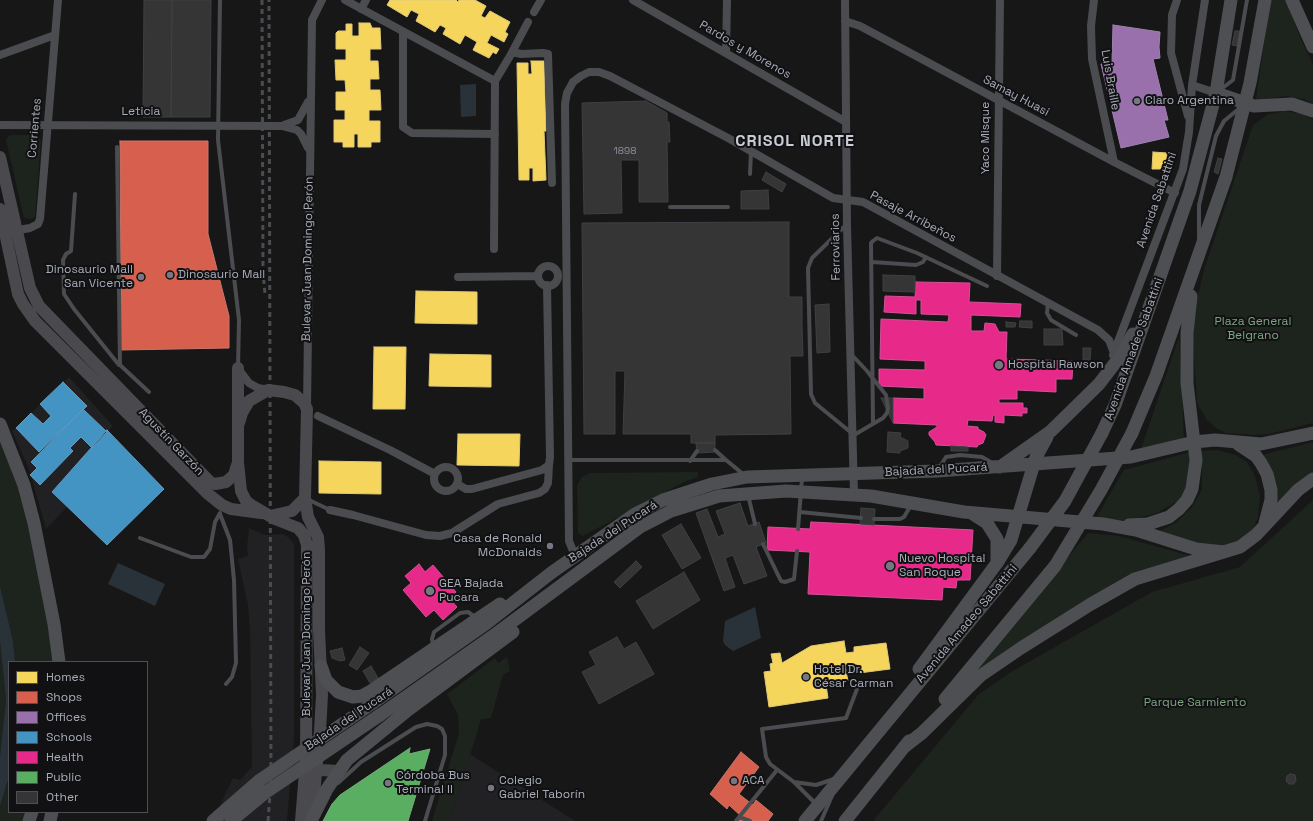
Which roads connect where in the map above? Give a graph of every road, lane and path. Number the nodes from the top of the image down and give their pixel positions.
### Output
1 (58, 0) edge
2 (220, 0) edge
3 (322, 0) edge
4 (345, 0) edge
5 (366, 0) edge
6 (541, 0) edge
7 (633, 0) edge
8 (727, 0) edge
9 (845, 0) edge
10 (1000, 0) edge
11 (1094, 0) edge
12 (1178, 0) edge
13 (1205, 0) edge
14 (1231, 0) edge
15 (1247, 0) edge
16 (1264, 0) edge
17 (1292, 0) edge
18 (360, 9) junction
19 (534, 12) dead end
20 (845, 21) junction
21 (528, 22) dead end
22 (403, 32) junction
23 (55, 34) junction
24 (1313, 47) edge
25 (513, 52) junction
26 (726, 53) junction
27 (0, 55) edge
28 (495, 81) junction
29 (1192, 85) junction
30 (1216, 93) junction
31 (310, 100) junction
32 (998, 100) junction
33 (1246, 104) junction
34 (1313, 111) edge
35 (846, 122) junction
36 (1190, 123) junction
37 (218, 124) junction
38 (0, 125) edge
39 (48, 125) junction
40 (282, 126) junction
41 (495, 134) junction
42 (117, 147) dead end
43 (310, 150) junction
44 (751, 151) junction
45 (0, 157) edge
46 (1114, 162) junction
47 (750, 174) dead end
48 (552, 183) dead end
49 (1190, 191) junction
50 (1175, 193) junction
51 (75, 194) dead end
52 (847, 201) junction
53 (1172, 204) junction
54 (670, 207) dead end
55 (728, 207) dead end
56 (0, 209) edge
57 (847, 225) junction
58 (18, 231) junction
59 (1172, 231) junction
60 (5, 232) junction
61 (494, 249) dead end
62 (926, 257) junction
63 (1198, 259) junction
64 (872, 262) junction
65 (538, 276) junction
66 (997, 276) junction
67 (458, 277) dead end
68 (547, 285) junction
69 (987, 286) dead end
70 (1048, 303) junction
71 (1076, 335) dead end
72 (1114, 353) junction
73 (851, 354) junction
74 (120, 365) junction
75 (238, 368) junction
76 (1105, 376) junction
77 (873, 378) junction
78 (268, 390) junction
79 (149, 392) dead end
80 (307, 409) junction
81 (318, 416) joint
82 (239, 423) junction
83 (0, 424) edge
84 (873, 424) junction
85 (1051, 431) junction
86 (1313, 433) edge
87 (854, 435) junction
88 (1194, 442) junction
89 (1237, 443) junction
90 (715, 450) dead end
91 (697, 451) dead end
92 (568, 460) junction
93 (726, 460) junction
94 (690, 461) junction
95 (238, 462) junction
96 (549, 465) junction
97 (1033, 465) junction
98 (1000, 467) junction
99 (435, 474) junction
100 (855, 474) junction
101 (802, 475) junction
102 (747, 477) junction
103 (1313, 479) edge
104 (457, 484) junction
105 (802, 492) junction
106 (748, 493) junction
107 (854, 494) junction
108 (305, 498) junction
109 (912, 503) junction
110 (221, 509) junction
111 (330, 510) joint
112 (800, 512) junction
113 (969, 512) junction
114 (267, 515) junction
115 (1019, 517) junction
116 (861, 518) dead end
117 (874, 519) dead end
118 (755, 524) dead end
119 (1103, 524) junction
120 (1264, 524) junction
121 (798, 529) dead end
122 (140, 538) dead end
123 (763, 544) dead end
124 (797, 551) dead end
125 (1224, 552) junction
126 (575, 556) junction
127 (997, 563) junction
128 (577, 572) junction
129 (551, 573) junction
130 (59, 661) edge
131 (321, 666) junction
132 (226, 684) dead end
133 (857, 689) dead end
134 (376, 709) junction
135 (887, 719) junction
136 (904, 747) junction
137 (306, 760) junction
138 (316, 768) junction
139 (777, 770) junction
140 (338, 771) junction
141 (842, 776) junction
142 (794, 782) junction
143 (818, 806) junction
144 (739, 817) junction
145 (308, 820) edge
146 (213, 821) edge
147 (231, 821) edge
148 (425, 821) edge
149 (736, 821) edge
150 (750, 821) edge
151 (805, 821) edge
152 (821, 821) edge
153 (845, 821) edge

1 - 23 street, Corrientes
2 - 37 lane
3 - 31 street, Bulevar Juan Domingo Perón
4 - 18 street
5 - 18 street
6 - 19 street
7 - 26 street, Pardos y Morenos
8 - 26 street
9 - 20 street, Ferroviarios
10 - 32 street, Yaco Misque
11 - 46 street, Luis Braille
12 - 36 street
13 - 29 street, Avenida Sabattini
14 - 30 main road, Avenida Amadeo Sabattini
15 - 30 lane
16 - 33 main road
17 - 24 main road
18 - 22 street
20 - 32 street, Samay Huasi
20 - 35 street, Ferroviarios
21 - 25 street
22 - 28 street
22 - 41 street
23 - 27 street
23 - 39 street, Corrientes
25 - 28 street
25 - 48 street
26 - 35 street, Pardos y Morenos
28 - 41 street
29 - 30 street
29 - 36 street, Avenida Sabattini
30 - 33 main road
30 - 49 main road, Avenida Amadeo Sabattini
31 - 40 street, Leticia
31 - 43 street, Bulevar Juan Domingo Perón
32 - 46 street, Samay Huasi
32 - 66 street, Yaco Misque
33 - 34 main road
33 - 63 main road
33 - 63 lane
35 - 52 street, Ferroviarios
36 - 50 street, Avenida Sabattini
37 - 39 street, Leticia
37 - 40 street, Leticia
37 - 75 lane
38 - 39 street, Leticia
39 - 58 street, Corrientes
40 - 43 street, Leticia
41 - 61 street
42 - 74 lane
43 - 80 street, Bulevar Juan Domingo Perón
44 - 47 lane
44 - 52 street, Pasaje Arribeños
44 - 92 street, Pasaje Arribeños
45 - 58 main road, Agustín Garzón
46 - 50 street, Samay Huasi
49 - 59 main road
49 - 135 main road, Avenida Amadeo Sabattini, bridge
50 - 53 street, Avenida Sabattini
51 - 74 lane
52 - 57 street, Ferroviarios
52 - 66 street, Pasaje Arribeños
53 - 59 street
53 - 72 street, Avenida Sabattini
54 - 55 lane
56 - 60 main road, Agustín Garzón
57 - 73 street, Ferroviarios
57 - 87 lane
58 - 60 street, Corrientes
58 - 95 main road, Agustín Garzón
59 - 76 main road
60 - 110 main road, Agustín Garzón
62 - 64 lane
62 - 64 lane
62 - 69 lane
63 - 88 main road
63 - 136 main road, bridge
64 - 77 lane
65 - 67 street
65 - 68 street
65 - 68 street
66 - 70 street, Pasaje Arribeños
68 - 96 street
70 - 71 lane
70 - 72 street, Pasaje Arribeños
72 - 76 street, Avenida Sabattini
73 - 77 lane
73 - 87 street, Ferroviarios
74 - 79 lane
75 - 78 street
75 - 82 main road
76 - 85 main road
77 - 84 lane
77 - 84 lane
78 - 80 main road
78 - 82 main road
80 - 81 lane
80 - 108 main road, Bulevar Juan Domingo Perón
81 - 99 street
82 - 95 main road
83 - 130 main road
84 - 87 lane
85 - 97 main road
85 - 98 main road
86 - 89 main road, Bajada del Pucará
87 - 100 street, Ferroviarios
88 - 89 main road, Bajada del Pucará
88 - 97 main road, Bajada del Pucará
88 - 119 main road
89 - 120 main road
90 - 93 lane
91 - 94 lane
92 - 94 lane
92 - 126 street
93 - 94 lane
93 - 102 lane
95 - 114 main road
96 - 104 street
96 - 111 street
97 - 98 main road, Bajada del Pucará
97 - 115 main road
98 - 100 main road, Bajada del Pucará
99 - 104 street
99 - 104 street
100 - 101 main road, Bajada del Pucará
100 - 107 street, Ferroviarios
101 - 102 main road, Bajada del Pucará
101 - 105 lane
102 - 126 main road, Bajada del Pucará
103 - 120 main road
105 - 106 main road, Bajada del Pucará
105 - 107 main road, Bajada del Pucará
105 - 112 lane
106 - 118 lane
106 - 128 main road, Bajada del Pucará
107 - 109 main road, Bajada del Pucará
108 - 111 lane
108 - 114 main road
108 - 131 main road, Bulevar Juan Domingo Perón
109 - 113 main road, Bajada del Pucará
109 - 117 lane
110 - 114 main road, Agustín Garzón
110 - 122 lane
110 - 132 lane
112 - 116 lane
112 - 121 lane
113 - 115 main road, Bajada del Pucará
113 - 127 main road
114 - 137 main road, Bulevar Juan Domingo Perón
115 - 119 main road, Bajada del Pucará
115 - 127 main road
119 - 125 main road, Bajada del Pucará
120 - 125 main road
123 - 124 lane
125 - 136 main road
126 - 129 main road, Bajada del Pucará
127 - 135 main road
128 - 134 main road, Bajada del Pucará
128 - 140 main road
129 - 131 main road
129 - 134 main road, Bajada del Pucará
131 - 138 main road, Bulevar Juan Domingo Perón
133 - 139 lane
134 - 146 main road, Bajada del Pucará, bridge
134 - 147 main road, Bajada del Pucará, bridge
135 - 141 main road, Avenida Amadeo Sabattini
136 - 153 main road
137 - 138 main road
137 - 145 main road, Bulevar Juan Domingo Perón
138 - 140 main road
138 - 145 main road, Bulevar Juan Domingo Perón
139 - 142 lane
139 - 144 lane
140 - 145 main road
141 - 142 lane
141 - 143 main road, Avenida Amadeo Sabattini
141 - 152 lane
142 - 143 lane
143 - 151 main road, Avenida Amadeo Sabattini
144 - 149 lane
144 - 150 lane
145 - 148 lane

